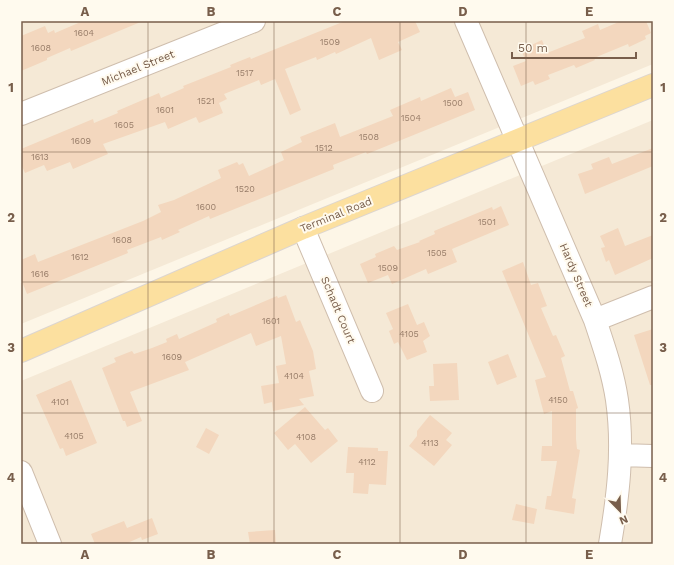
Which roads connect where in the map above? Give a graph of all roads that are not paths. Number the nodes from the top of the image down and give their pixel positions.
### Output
1 (254, 21) edge
2 (466, 21) edge
3 (653, 85) edge
4 (21, 114) edge
5 (518, 140) junction
6 (303, 228) junction
7 (653, 297) edge
8 (595, 320) junction
9 (21, 351) edge
10 (372, 391) dead end
11 (620, 455) junction
12 (653, 456) edge
13 (21, 472) edge
14 (50, 544) edge
15 (610, 544) edge

1 - 4 street, Michael Street
2 - 5 street, Hardy Street
3 - 5 main road, Terminal Road
5 - 6 main road, Terminal Road
5 - 8 street, Hardy Street
6 - 9 main road, Terminal Road
6 - 10 street, Schadt Court
7 - 8 street
8 - 11 street, Hardy Street
11 - 12 street
11 - 15 street, Hardy Street
13 - 14 street

